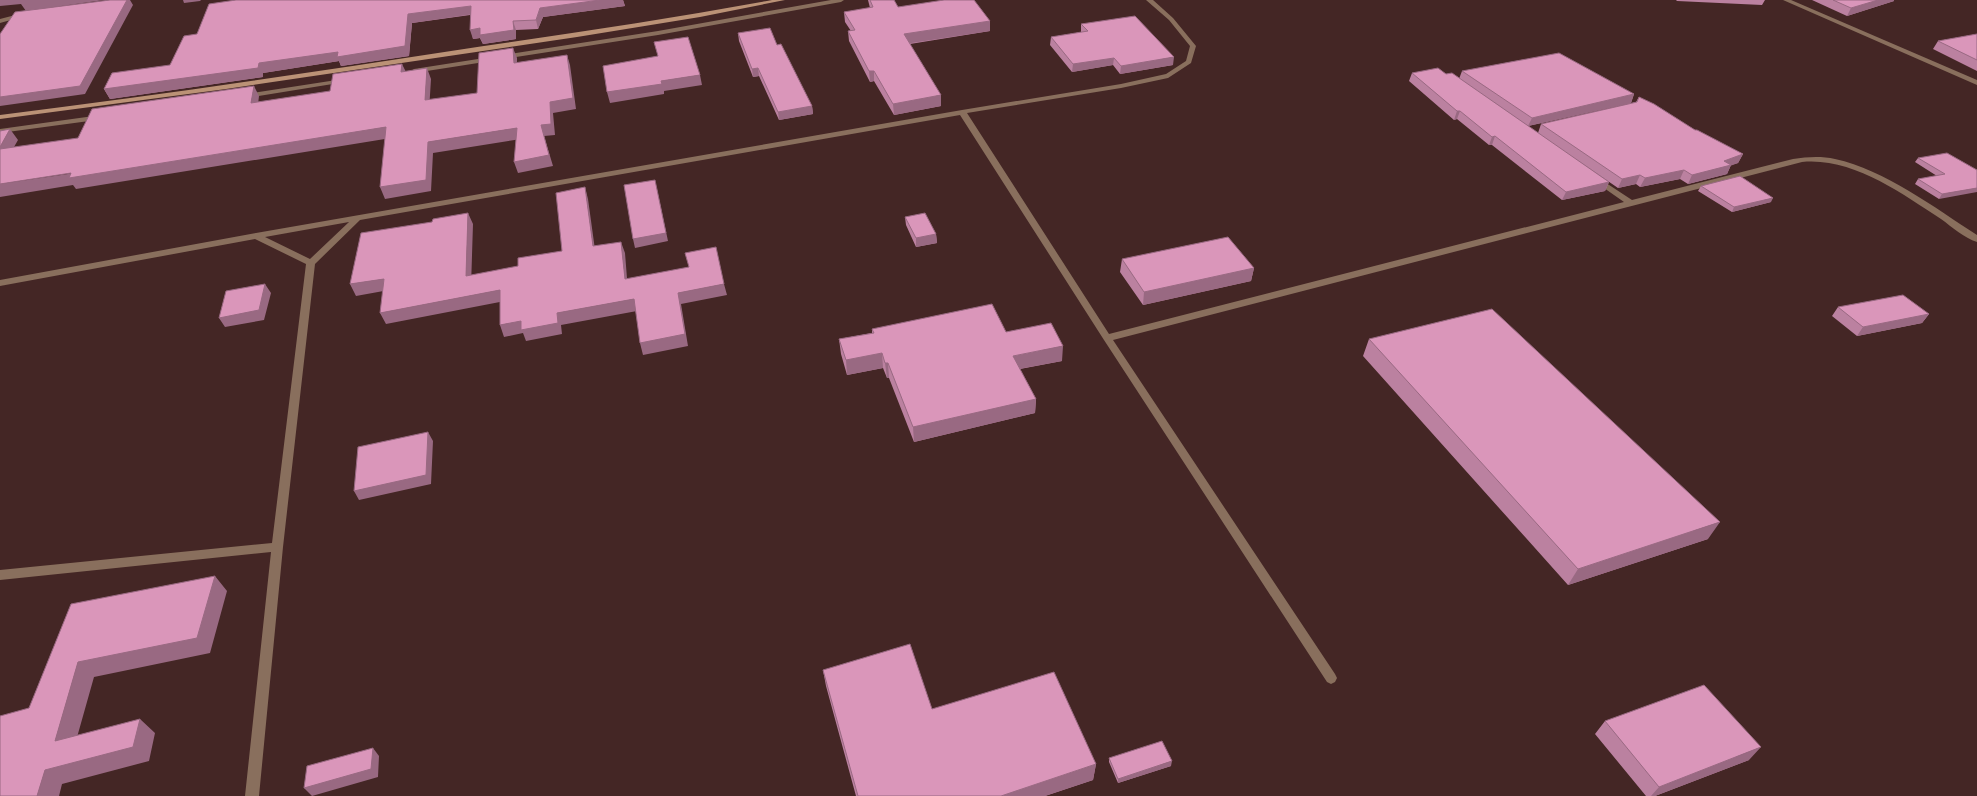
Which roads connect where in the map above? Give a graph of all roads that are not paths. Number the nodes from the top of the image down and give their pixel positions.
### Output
1 (782, 0) edge
2 (841, 0) edge
3 (1149, 0) edge
4 (1786, 0) edge
5 (28, 14) edge
6 (0, 21) edge
7 (405, 72) edge
8 (347, 81) edge
9 (1977, 83) edge
10 (240, 97) edge
11 (962, 112) junction
12 (0, 117) edge
13 (105, 117) edge
14 (0, 131) edge
15 (1591, 175) edge
16 (1631, 203) junction
17 (357, 218) junction
18 (256, 236) junction
19 (1977, 239) edge
20 (311, 263) junction
21 (0, 283) edge
22 (1107, 338) junction
23 (276, 547) junction
24 (0, 575) edge
25 (1331, 678) dead end
26 (252, 796) edge

1 - 12 main road
2 - 7 street
3 - 11 street
4 - 9 street
5 - 6 street
8 - 10 street
11 - 17 street
11 - 22 street
13 - 14 street
15 - 16 street
16 - 19 street
16 - 22 street
17 - 18 street
17 - 20 street
18 - 20 street
18 - 21 street
20 - 23 street
22 - 25 street
23 - 24 street
23 - 26 street

